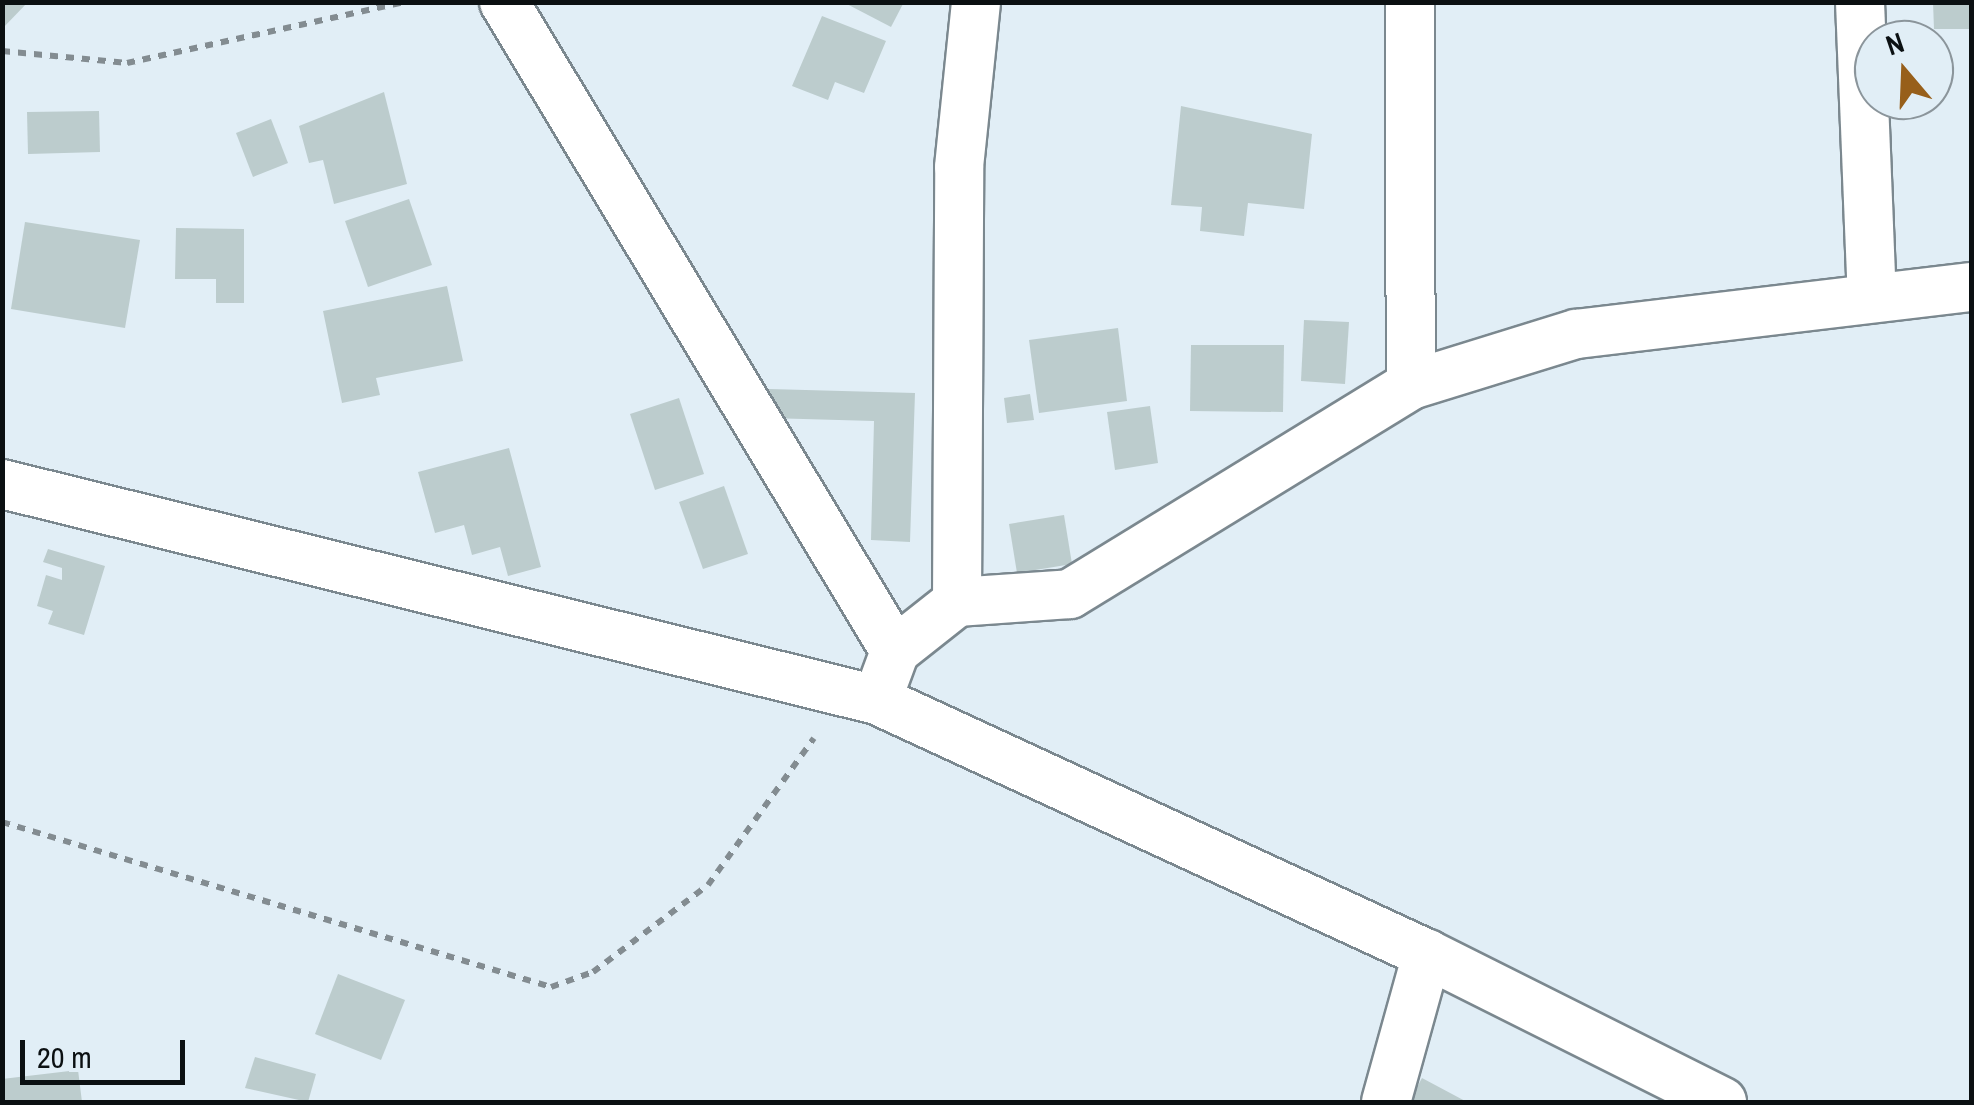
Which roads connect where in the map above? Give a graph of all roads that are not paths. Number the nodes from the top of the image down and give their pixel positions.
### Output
1 (504, 2) edge
2 (976, 2) edge
3 (1410, 2) edge
4 (1860, 2) edge
5 (1872, 296) junction
6 (1970, 300) edge
7 (1412, 385) junction
8 (2, 484) edge
9 (957, 602) junction
10 (896, 651) junction
11 (861, 696) junction
12 (1427, 954) junction
13 (1386, 1102) edge
14 (1722, 1102) edge

1 - 10 street
2 - 9 street
3 - 7 street
4 - 5 street
5 - 6 street
5 - 7 street
7 - 9 street
8 - 11 street
9 - 10 street
10 - 11 street
11 - 12 street
12 - 13 street
12 - 14 street

